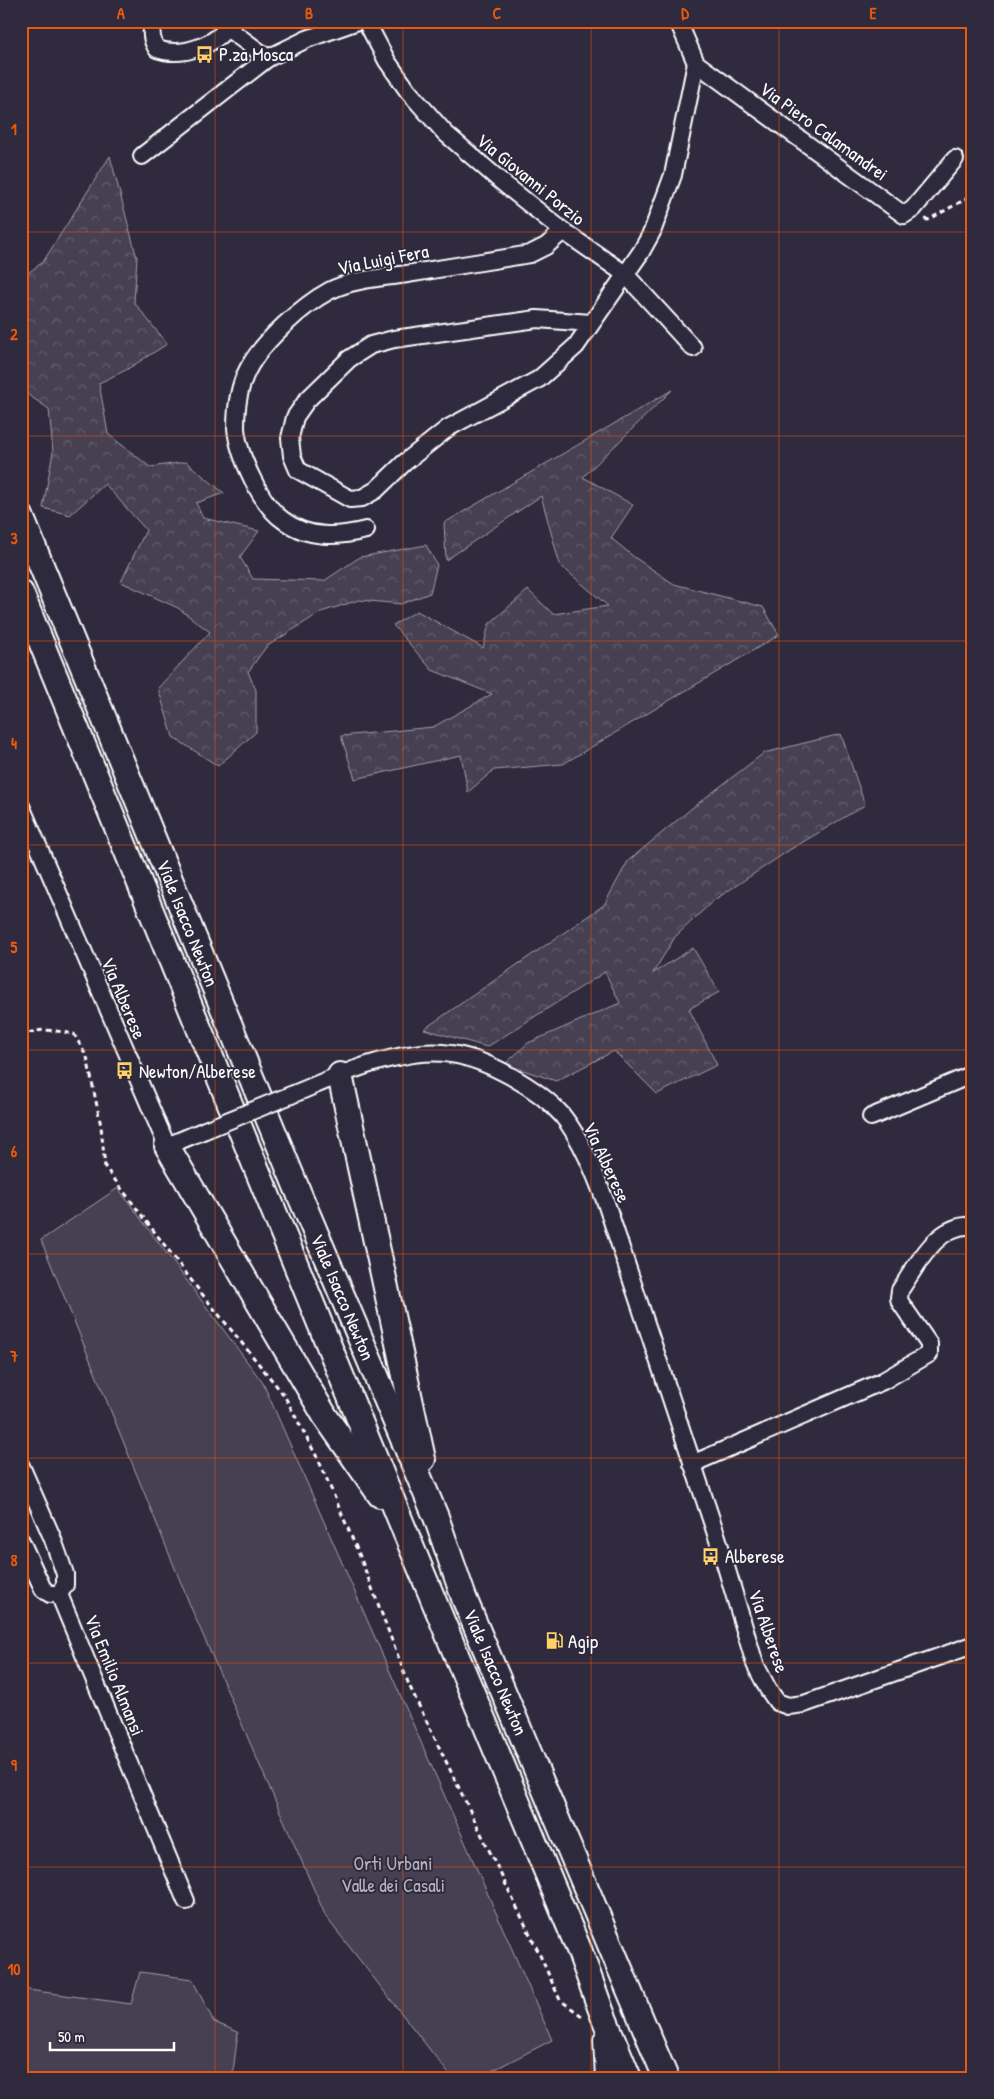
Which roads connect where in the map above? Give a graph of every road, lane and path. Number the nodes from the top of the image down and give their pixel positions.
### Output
1 (154, 21) edge
2 (358, 21) edge
3 (366, 21) edge
4 (678, 21) edge
5 (229, 25) edge
6 (268, 58) junction
7 (696, 63) junction
8 (142, 156) dead end
9 (955, 160) dead end
10 (973, 195) edge
11 (904, 214) junction
12 (563, 231) junction
13 (625, 274) junction
14 (591, 323) junction
15 (693, 348) dead end
16 (21, 516) edge
17 (366, 530) dead end
18 (21, 593) edge
19 (21, 806) edge
20 (21, 1037) edge
21 (973, 1074) edge
22 (340, 1075) junction
23 (871, 1117) dead end
24 (168, 1146) junction
25 (973, 1226) edge
26 (692, 1464) junction
27 (21, 1466) edge
28 (436, 1517) junction
29 (406, 1534) junction
30 (21, 1540) edge
31 (59, 1594) junction
32 (973, 1645) edge
33 (186, 1901) dead end
34 (602, 2013) junction
35 (651, 2043) junction
36 (608, 2078) edge
37 (629, 2078) edge
38 (666, 2078) edge
39 (675, 2078) edge

1 - 5 street
2 - 6 street
3 - 12 street, Via Giovanni Porzio
4 - 7 street
5 - 6 street
6 - 8 street
7 - 11 street, Via Piero Calamandrei
7 - 13 street
9 - 11 street
10 - 11 path
12 - 13 street, Via Giovanni Porzio
12 - 17 street, Via Luigi Fera
13 - 14 street
13 - 15 street, Via Giovanni Porzio
14 - 14 street
16 - 28 highway, Viale Isacco Newton
18 - 29 highway, Viale Isacco Newton
19 - 24 street, Via Alberese
20 - 34 path
21 - 23 street
22 - 24 street, Via Alberese, bridge
22 - 26 street, Via Alberese
22 - 28 highway
24 - 29 highway
25 - 26 street
26 - 32 street, Via Alberese
27 - 31 street
28 - 35 highway, Viale Isacco Newton
29 - 34 highway, Viale Isacco Newton
30 - 31 street
31 - 33 street, Via Emilio Almansi
34 - 36 highway
34 - 37 highway, Viale Isacco Newton
35 - 38 highway, Viale Isacco Newton
35 - 39 highway

